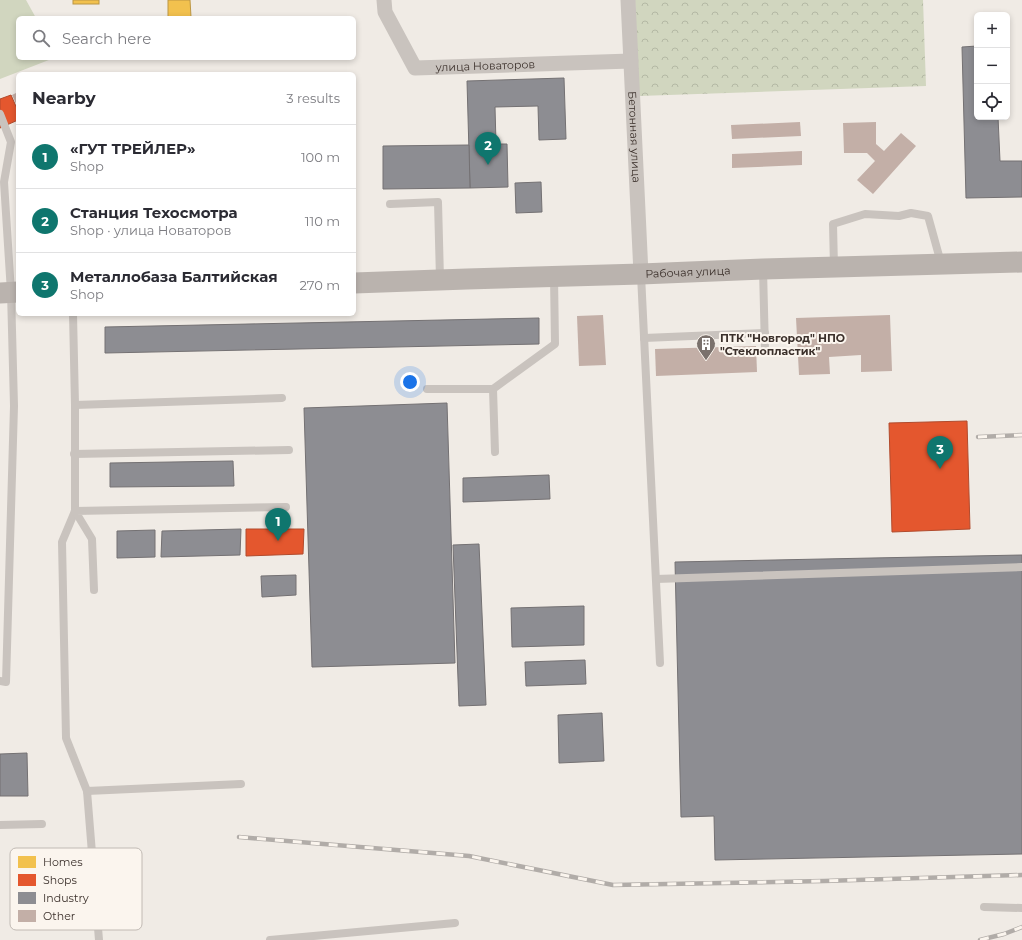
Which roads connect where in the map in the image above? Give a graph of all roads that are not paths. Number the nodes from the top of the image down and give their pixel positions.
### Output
1 (384, 0) edge
2 (628, 0) edge
3 (631, 61) junction
4 (0, 114) edge
5 (2, 180) edge
6 (390, 204) dead end
7 (1022, 262) edge
8 (941, 264) junction
9 (834, 267) junction
10 (764, 269) junction
11 (641, 274) junction
12 (554, 276) junction
13 (440, 280) junction
14 (356, 283) edge
15 (10, 292) edge
16 (73, 316) edge
17 (765, 333) junction
18 (644, 338) junction
19 (765, 350) dead end
20 (427, 389) dead end
21 (493, 389) junction
22 (282, 398) dead end
23 (75, 405) junction
24 (288, 450) dead end
25 (495, 452) dead end
26 (74, 454) junction
27 (286, 507) dead end
28 (76, 511) junction
29 (1022, 567) edge
30 (656, 578) junction
31 (94, 590) dead end
32 (660, 663) dead end
33 (0, 681) edge
34 (240, 784) dead end
35 (87, 792) junction
36 (42, 824) dead end
37 (0, 825) edge
38 (92, 848) edge
39 (984, 907) dead end
40 (1022, 908) edge
41 (455, 924) dead end
42 (98, 930) edge
43 (99, 940) edge
44 (270, 940) edge

1 - 3 street, улица Новаторов
2 - 3 street, Бетонная улица
3 - 11 street, Бетонная улица
4 - 5 lane
5 - 15 lane
6 - 13 lane
7 - 8 main road, Рабочая улица
8 - 9 main road, Рабочая улица
8 - 9 lane
9 - 10 main road, Рабочая улица
10 - 11 main road, Рабочая улица
10 - 17 lane
11 - 12 main road, Рабочая улица
11 - 18 lane
12 - 13 main road, Рабочая улица
12 - 21 lane
13 - 14 main road, Рабочая улица
15 - 33 lane
16 - 23 lane
17 - 18 lane
17 - 19 lane
18 - 30 lane
20 - 21 lane
21 - 25 lane
22 - 23 lane
23 - 26 lane
24 - 26 lane
26 - 28 lane
27 - 28 lane
28 - 31 lane
28 - 35 lane
29 - 30 lane
30 - 32 lane
34 - 35 lane
35 - 38 lane
36 - 37 lane
39 - 40 lane
41 - 44 lane
42 - 43 lane

